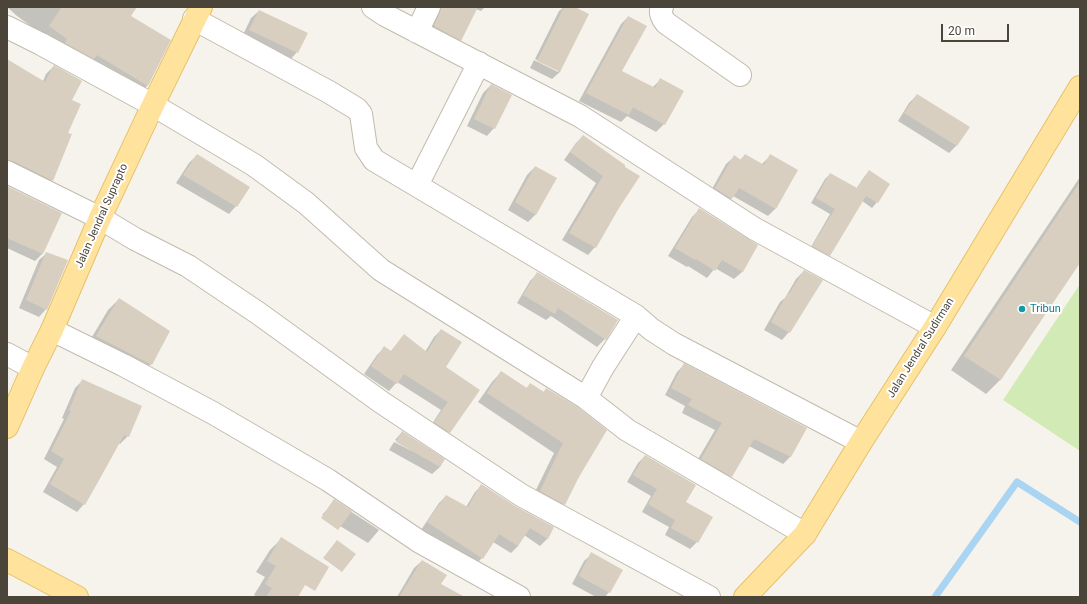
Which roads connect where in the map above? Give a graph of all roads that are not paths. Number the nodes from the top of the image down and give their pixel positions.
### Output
1 (373, 7) edge
2 (429, 7) edge
3 (662, 7) edge
4 (198, 13) edge
5 (7, 27) edge
6 (417, 32) junction
7 (479, 63) junction
8 (740, 75) dead end
9 (1080, 87) edge
10 (153, 105) junction
11 (7, 172) edge
12 (417, 185) junction
13 (100, 218) junction
14 (636, 316) junction
15 (935, 327) junction
16 (52, 330) junction
17 (7, 354) edge
18 (33, 368) junction
19 (586, 398) junction
20 (7, 427) edge
21 (861, 442) junction
22 (805, 534) junction
23 (7, 560) edge
24 (77, 597) edge
25 (519, 597) edge
26 (709, 597) edge
27 (744, 597) edge

1 - 6 street
2 - 6 street
3 - 8 street
4 - 10 main road, Jalan Jendral Suprapto
4 - 12 street
5 - 10 street
6 - 7 street
7 - 12 street
7 - 15 street
9 - 15 main road, Jalan Jendral Sudirman
10 - 13 main road, Jalan Jendral Suprapto
10 - 19 street
11 - 13 street
12 - 14 street
13 - 16 main road, Jalan Jendral Suprapto
13 - 26 street
14 - 19 street
14 - 21 street
15 - 21 main road, Jalan Jendral Sudirman
16 - 18 main road, Jalan Jendral Suprapto
16 - 25 street
17 - 18 street
18 - 20 main road, Jalan Jendral Suprapto
19 - 22 street
21 - 22 main road, Jalan Jendral Sudirman
22 - 27 main road, Jalan Jendral Sudirman
23 - 24 main road

